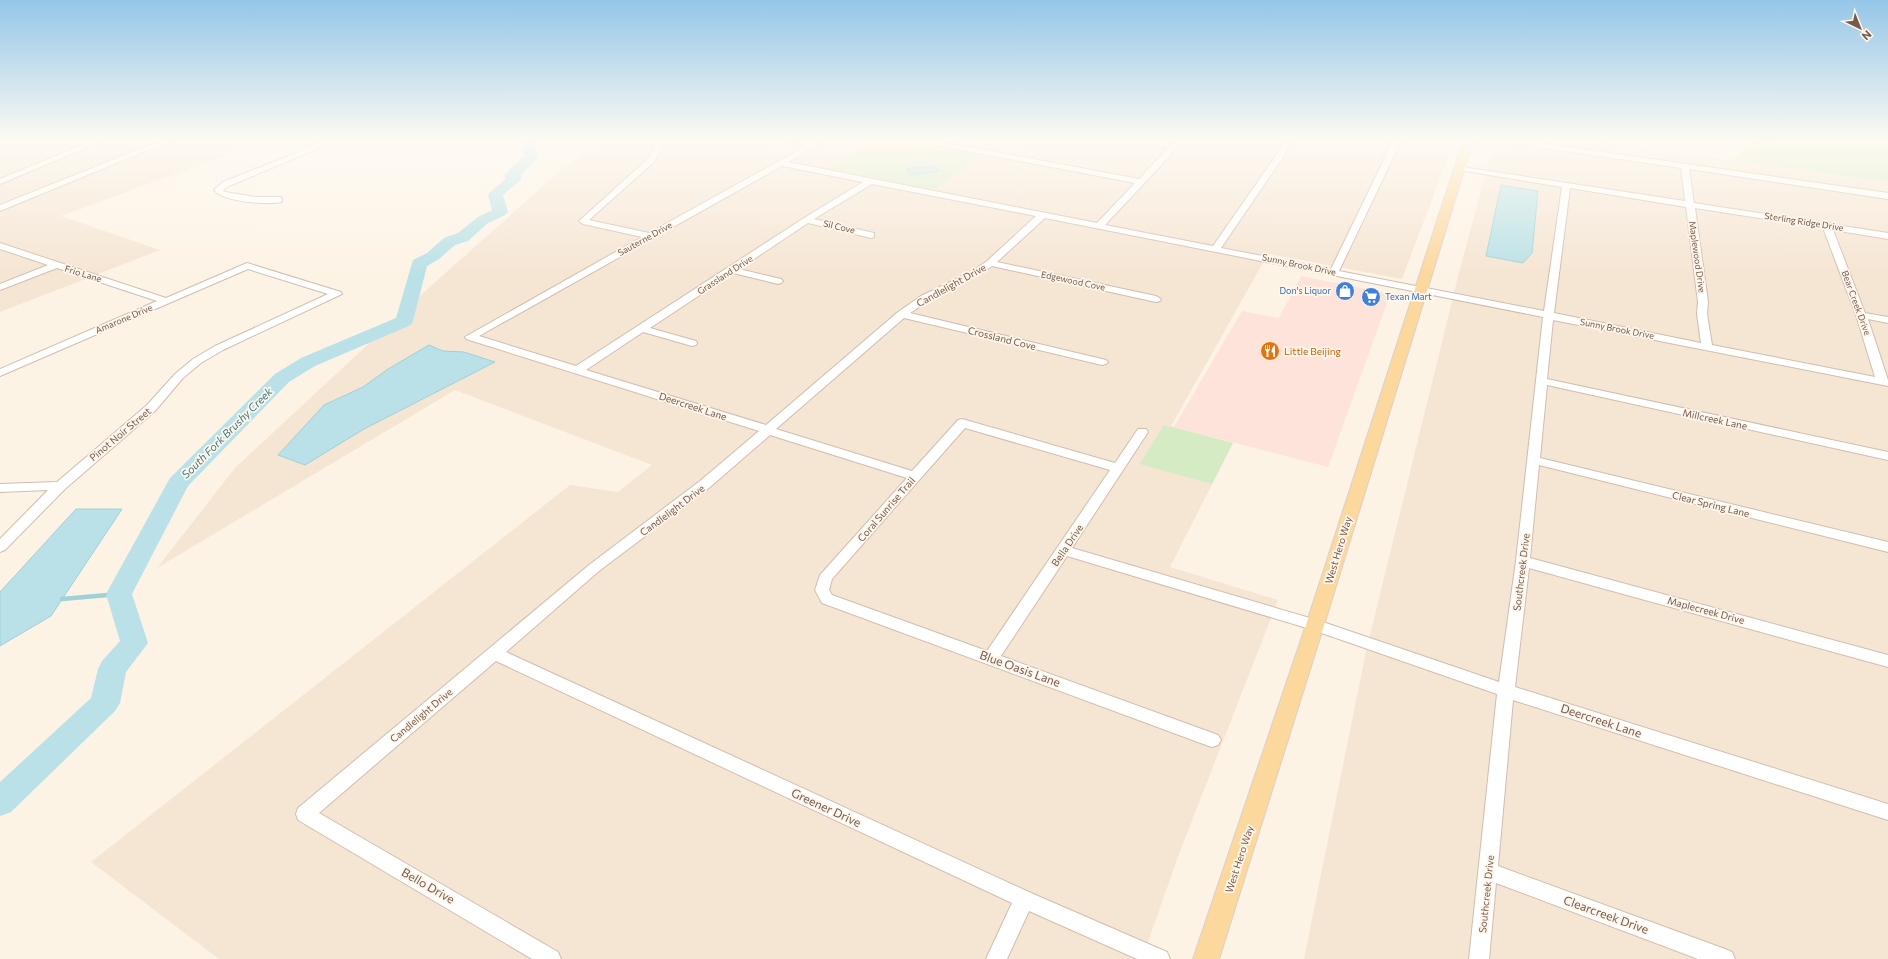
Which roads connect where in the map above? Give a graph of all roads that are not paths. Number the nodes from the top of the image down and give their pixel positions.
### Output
1 (1566, 185) edge
2 (55, 186) edge
3 (224, 186) edge
4 (622, 186) edge
5 (740, 186) edge
6 (863, 186) edge
7 (901, 186) edge
8 (1137, 186) edge
9 (1259, 186) edge
10 (1375, 186) edge
11 (1454, 186) edge
12 (1571, 186) edge
13 (1688, 186) edge
14 (1819, 186) edge
15 (1888, 196) edge
16 (279, 200) dead end
17 (1690, 204) junction
18 (0, 208) edge
19 (1044, 214) junction
20 (807, 220) junction
21 (1100, 225) junction
22 (1827, 226) junction
23 (871, 235) dead end
24 (651, 236) junction
25 (1888, 236) edge
26 (0, 246) edge
27 (1216, 248) junction
28 (990, 262) junction
29 (56, 266) junction
30 (732, 270) junction
31 (1334, 272) junction
32 (778, 281) dead end
33 (0, 287) edge
34 (1422, 290) junction
35 (337, 294) joint
36 (1156, 299) dead end
37 (166, 301) junction
38 (902, 314) junction
39 (1861, 315) junction
40 (1549, 316) junction
41 (1888, 320) edge
42 (643, 329) junction
43 (470, 337) joint
44 (692, 343) dead end
45 (1707, 347) junction
46 (1102, 362) dead end
47 (578, 370) junction
48 (0, 373) edge
49 (1542, 381) junction
50 (1885, 382) edge
51 (768, 430) junction
52 (1142, 432) dead end
53 (1888, 456) edge
54 (1534, 460) junction
55 (1118, 468) junction
56 (915, 476) junction
57 (60, 486) junction
58 (0, 488) edge
59 (0, 547) edge
60 (1888, 547) edge
61 (1064, 550) junction
62 (1523, 560) junction
63 (827, 599) joint
64 (1315, 625) junction
65 (494, 654) junction
66 (991, 658) junction
67 (1888, 661) edge
68 (1506, 691) junction
69 (1212, 740) dead end
70 (1888, 812) edge
71 (305, 814) joint
72 (1488, 871) junction
73 (1024, 899) junction
74 (551, 959) edge
75 (996, 959) edge
76 (1160, 959) edge
77 (1206, 959) edge
78 (1479, 959) edge
79 (1725, 959) edge

1 - 40 street, Southcreek Drive
2 - 18 street
3 - 16 street
4 - 24 street
5 - 24 street, Sauterne Drive
6 - 20 street, Grassland Drive
7 - 19 street, Sunny Brook Drive
8 - 21 street
9 - 27 street
10 - 31 street
11 - 34 main road, West Hero Way
12 - 17 street, Sterling Ridge Drive
13 - 17 street, Maplewood Drive
14 - 15 street
17 - 22 street, Sterling Ridge Drive
17 - 45 street, Maplewood Drive
19 - 21 street, Sunny Brook Drive
19 - 28 street, Candlelight Drive
20 - 23 street, Sil Cove
20 - 30 street, Grassland Drive
21 - 27 street, Sunny Brook Drive
22 - 25 street, Sterling Ridge Drive
22 - 39 street, Bear Creek Drive
24 - 43 street, Sauterne Drive
26 - 29 street, Frio Lane
27 - 31 street, Sunny Brook Drive
28 - 36 street, Edgewood Cove
28 - 38 street, Candlelight Drive
29 - 33 street
29 - 37 street, Frio Lane
30 - 32 street
30 - 42 street, Grassland Drive
31 - 34 street, Sunny Brook Drive
34 - 40 street, Sunny Brook Drive
34 - 64 main road, West Hero Way
35 - 37 street, Amarone Drive
35 - 57 street, Pinot Noir Street
37 - 48 street, Amarone Drive
38 - 46 street, Crossland Cove
38 - 51 street, Candlelight Drive
39 - 41 street
39 - 50 street, Bear Creek Drive
40 - 45 street, Sunny Brook Drive
40 - 49 street, Southcreek Drive
42 - 44 street
42 - 47 street, Grassland Drive
43 - 47 street, Deercreek Lane
45 - 50 street, Sunny Brook Drive
47 - 51 street, Deercreek Lane
49 - 53 street, Millcreek Lane
49 - 54 street, Southcreek Drive
51 - 56 street, Deercreek Lane
51 - 65 street, Candlelight Drive
52 - 55 street, Bella Drive
54 - 60 street, Clear Spring Lane
54 - 62 street, Southcreek Drive
55 - 56 street, Coral Sunrise Trail
55 - 61 street, Bella Drive
56 - 63 street, Coral Sunrise Trail
57 - 58 street
57 - 59 street, Pinot Noir Street
61 - 64 street, Deercreek Lane
61 - 66 street, Bella Drive
62 - 67 street, Maplecreek Drive
62 - 68 street, Southcreek Drive
63 - 66 street, Blue Oasis Lane
64 - 68 street, Deercreek Lane
64 - 77 main road, West Hero Way
65 - 71 street, Candlelight Drive
65 - 73 street, Greener Drive
66 - 69 street, Blue Oasis Lane
68 - 70 street, Deercreek Lane
68 - 72 street, Southcreek Drive
71 - 74 street, Bello Drive
72 - 78 street, Southcreek Drive
72 - 79 street, Clearcreek Drive
73 - 75 street
73 - 76 street, Greener Drive

